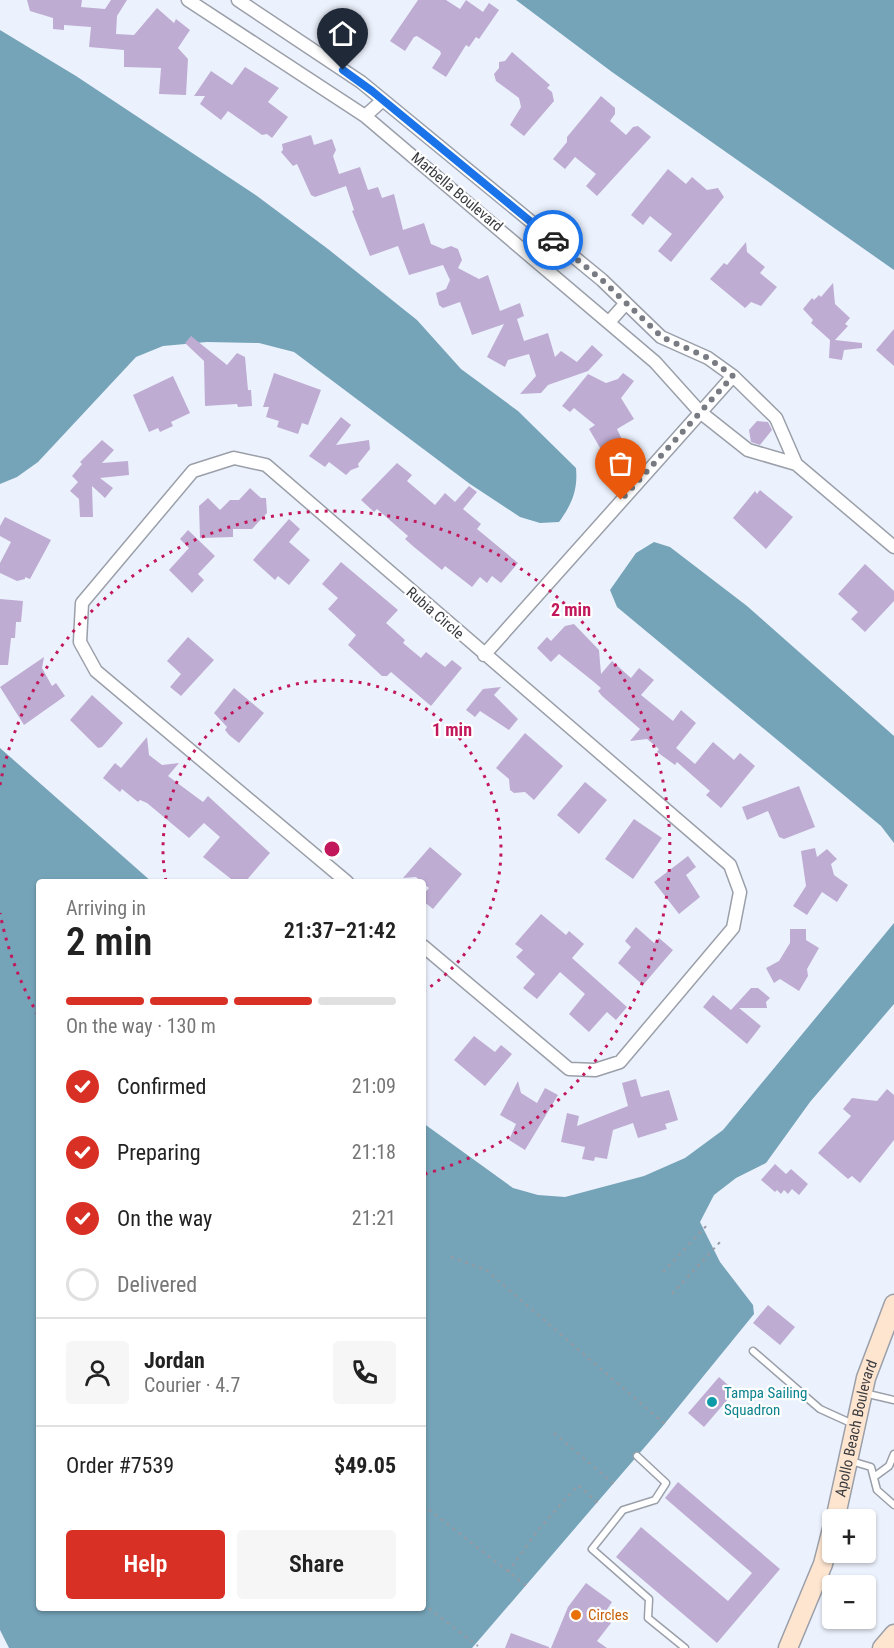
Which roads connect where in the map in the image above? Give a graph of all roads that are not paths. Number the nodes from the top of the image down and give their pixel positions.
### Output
1 (188, 0) edge
2 (238, 0) edge
3 (383, 100) junction
4 (365, 116) junction
5 (626, 303) junction
6 (610, 321) junction
7 (733, 376) junction
8 (700, 412) junction
9 (796, 464) junction
10 (894, 547) edge
11 (484, 655) junction
12 (342, 879) edge
13 (426, 949) edge
14 (894, 1304) edge
15 (753, 1351) dead end
16 (863, 1393) junction
17 (894, 1400) edge
18 (857, 1425) junction
19 (894, 1454) edge
20 (637, 1456) dead end
21 (849, 1461) junction
22 (874, 1477) junction
23 (894, 1505) edge
24 (838, 1509) edge
25 (823, 1563) edge
26 (894, 1634) edge
27 (685, 1648) edge
28 (788, 1648) edge
29 (882, 1648) edge

1 - 4 street, Marbella Boulevard
2 - 3 street, Marbella Boulevard
3 - 4 street
3 - 5 street, Marbella Boulevard
4 - 6 street, Marbella Boulevard
5 - 6 street
5 - 7 street, Marbella Boulevard
6 - 8 street, Marbella Boulevard
7 - 8 street
7 - 9 street, Marbella Boulevard
8 - 9 street, Marbella Boulevard
8 - 11 street
9 - 10 street, Marbella Boulevard
11 - 12 street, Rubia Circle
11 - 13 street, Rubia Circle
14 - 16 main road, Apollo Beach Boulevard
15 - 18 lane
16 - 17 lane
16 - 18 main road, Apollo Beach Boulevard
18 - 21 main road, Apollo Beach Boulevard
19 - 22 lane
20 - 27 lane
21 - 22 lane
21 - 24 main road, Apollo Beach Boulevard
22 - 23 lane
25 - 28 main road
26 - 29 main road

